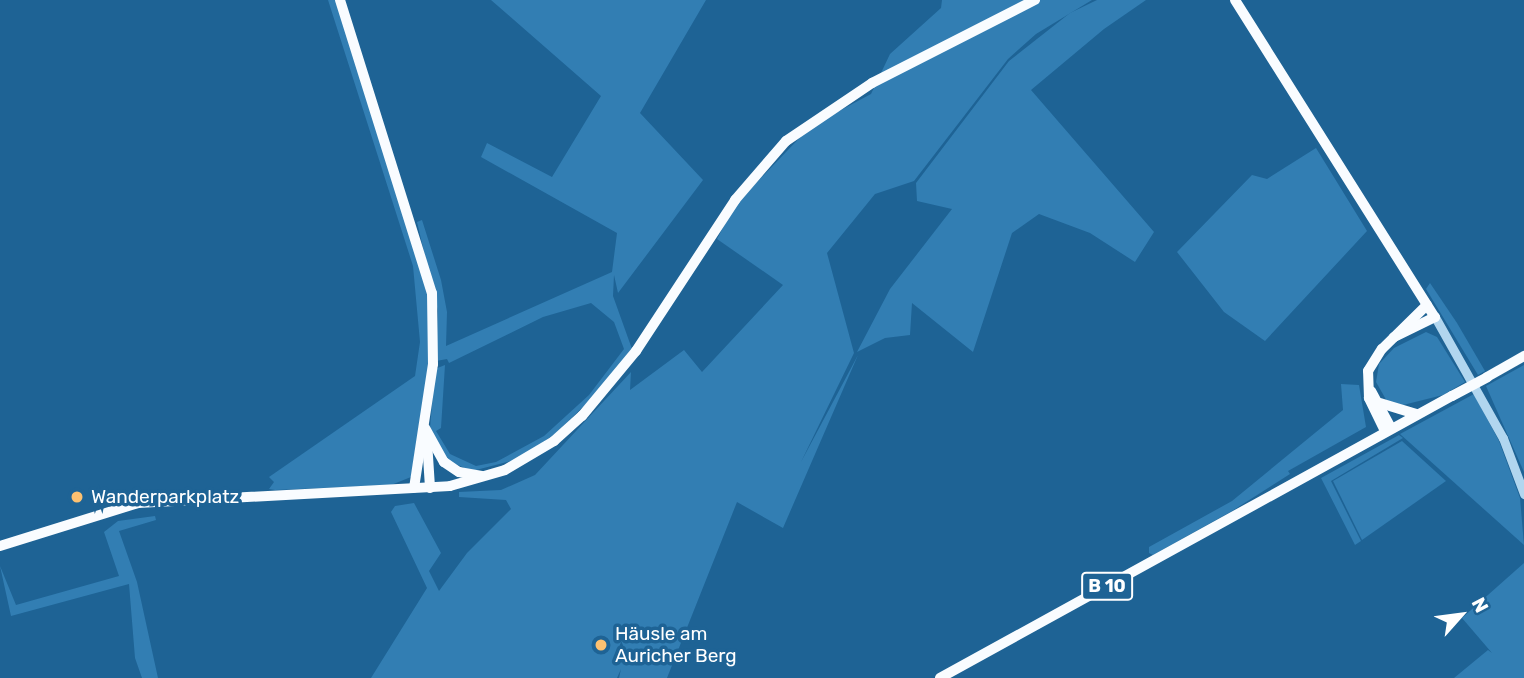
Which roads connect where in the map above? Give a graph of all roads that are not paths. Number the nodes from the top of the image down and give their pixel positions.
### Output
1 (340, 0) edge
2 (1035, 0) edge
3 (1235, 0) edge
4 (1427, 305) junction
5 (1434, 317) junction
6 (1394, 337) junction
7 (1524, 356) edge
8 (1367, 386) junction
9 (1380, 403) junction
10 (1417, 414) junction
11 (425, 428) junction
12 (1388, 429) junction
13 (491, 476) junction
14 (414, 488) junction
15 (430, 488) junction
16 (1524, 494) edge
17 (0, 546) edge
18 (940, 678) edge

1 - 11 main road
2 - 13 main road
3 - 4 main road
4 - 5 main road
4 - 6 main road
5 - 6 main road
5 - 16 street
6 - 8 main road
7 - 10 main road, B 10, bridge
8 - 9 main road
8 - 12 main road
9 - 10 main road
9 - 12 main road
10 - 12 main road, B 10
11 - 13 main road
11 - 14 main road
11 - 15 main road
12 - 18 main road, B 10
13 - 15 main road
14 - 15 main road
14 - 17 main road

